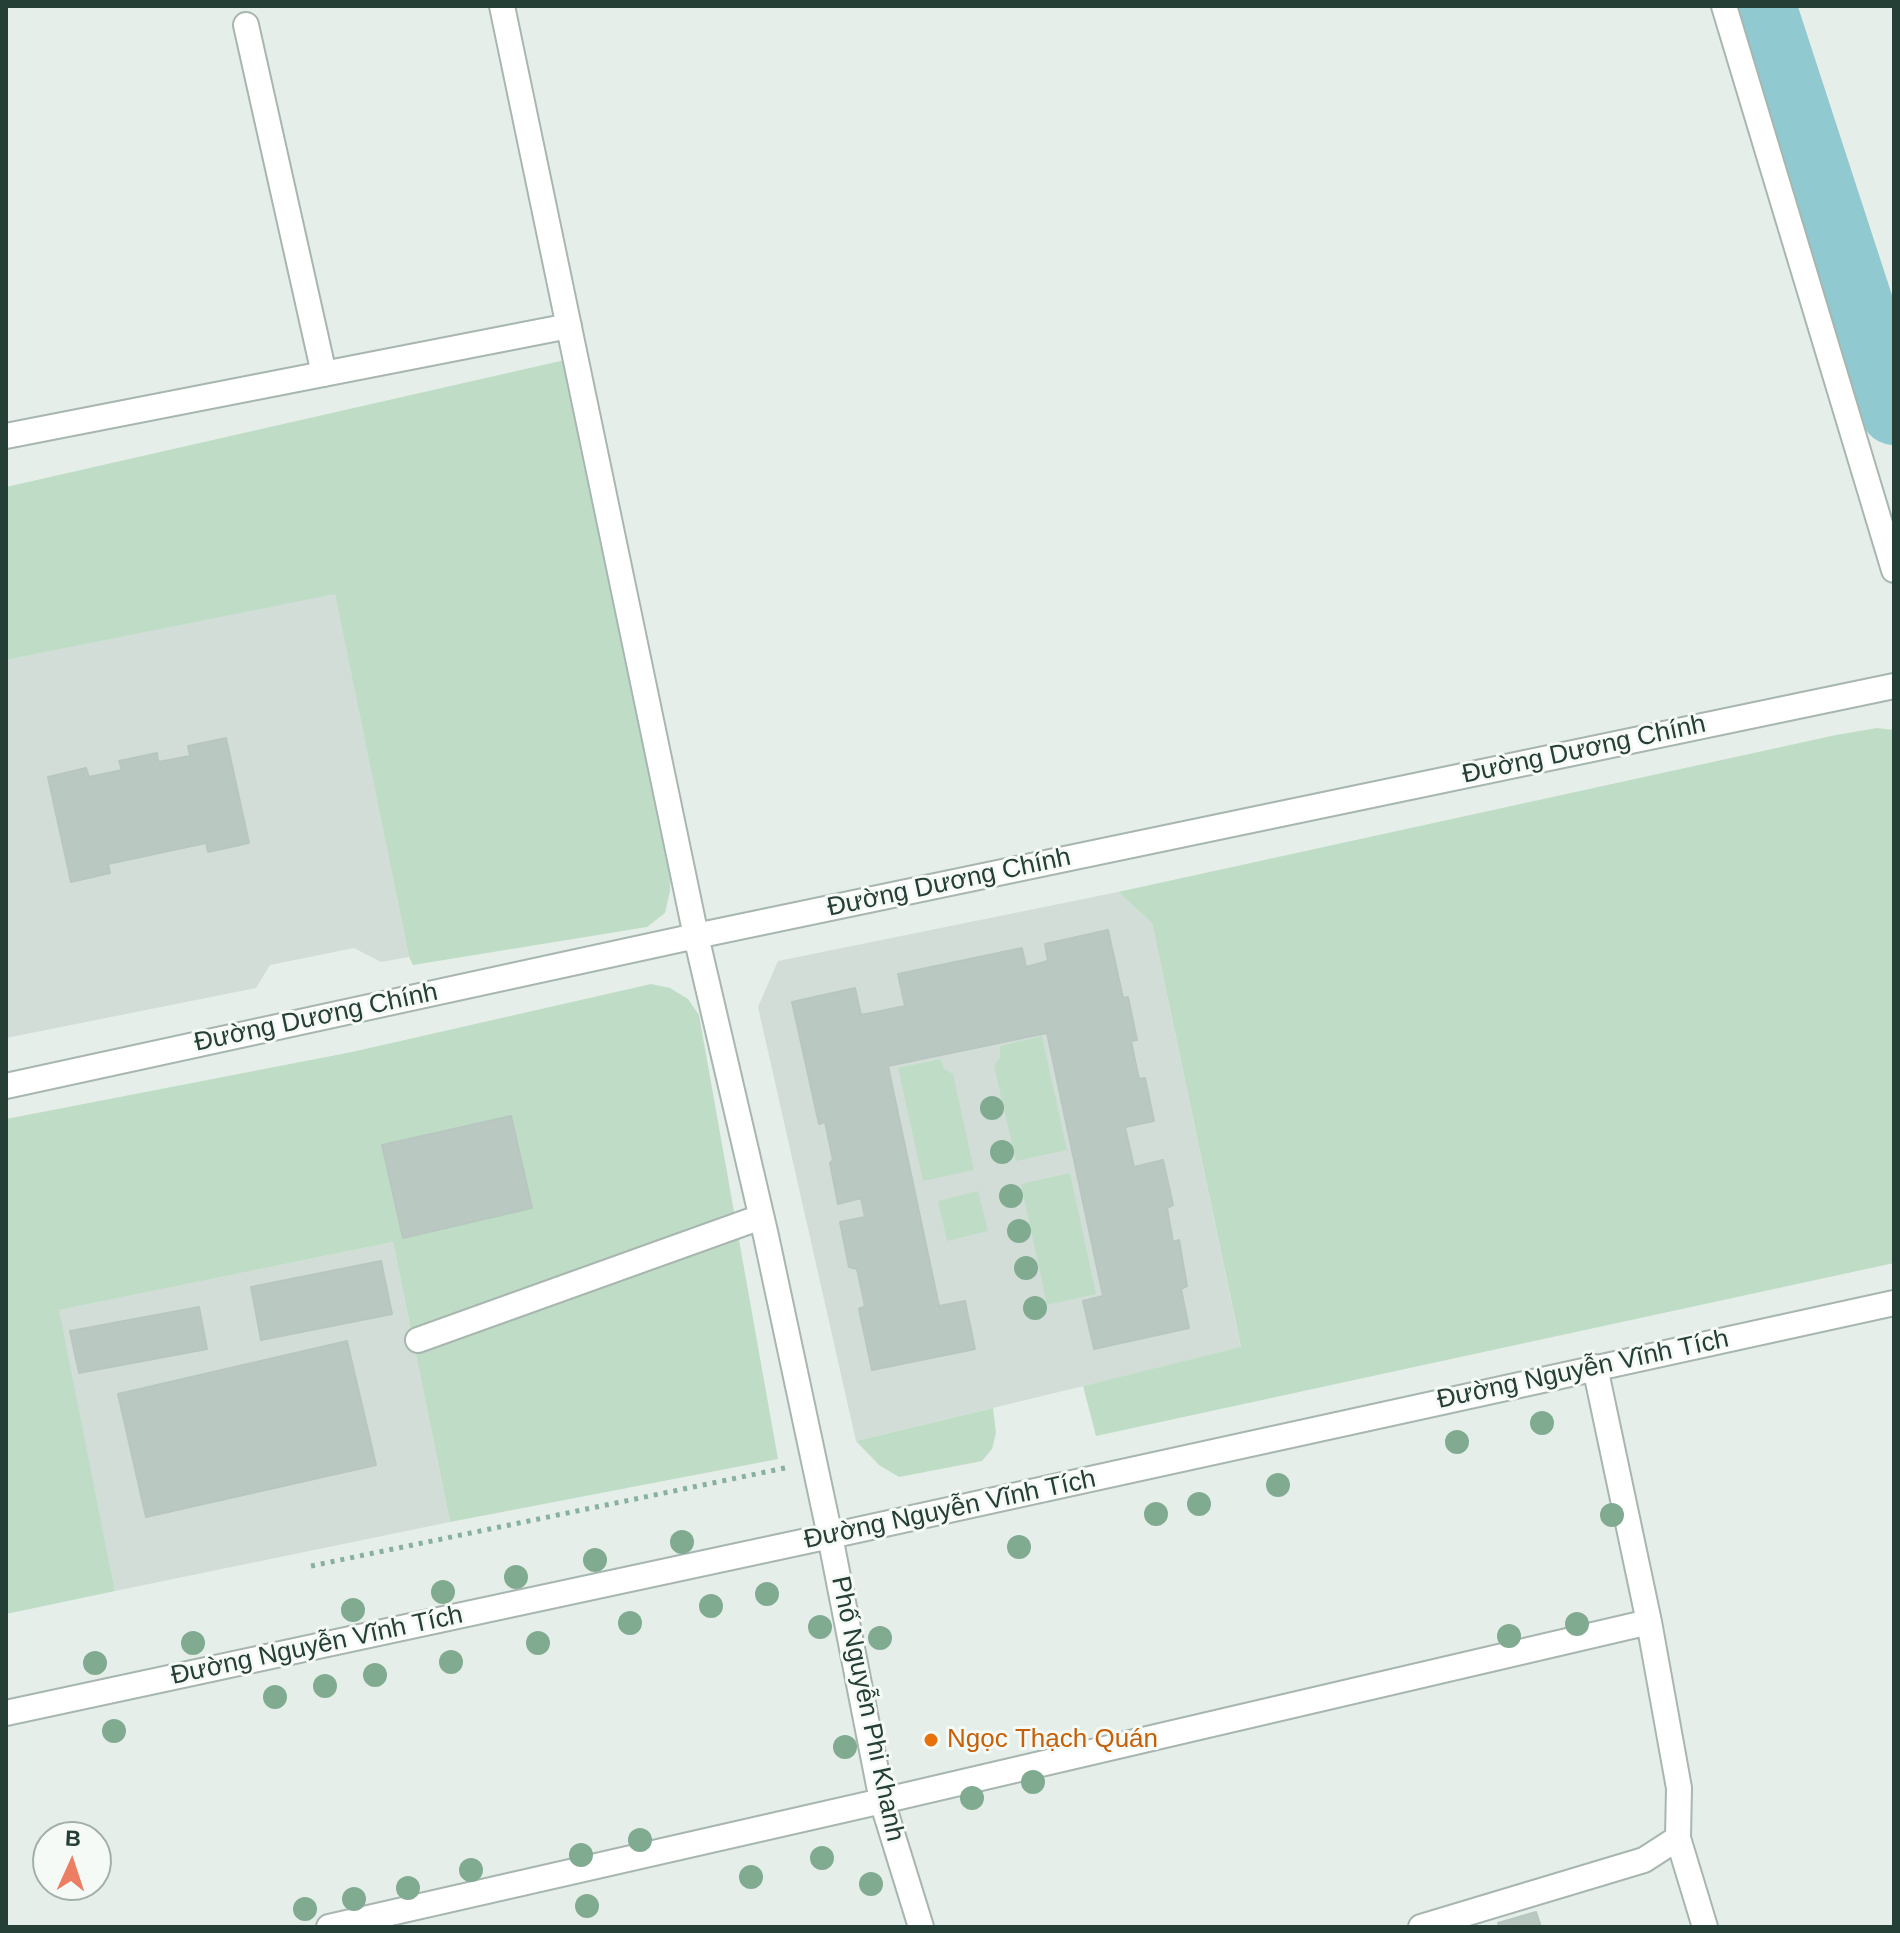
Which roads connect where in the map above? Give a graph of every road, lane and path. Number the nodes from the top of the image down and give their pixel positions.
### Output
1 (502, 6) edge
2 (1724, 6) edge
3 (246, 25) dead end
4 (569, 326) junction
5 (324, 374) junction
6 (6, 436) edge
7 (1894, 570) edge
8 (1894, 686) edge
9 (696, 936) junction
10 (6, 1086) edge
11 (761, 1217) junction
12 (1894, 1303) edge
13 (418, 1340) dead end
14 (1595, 1367) junction
15 (814, 1463) junction
16 (830, 1536) junction
17 (311, 1566) dead end
18 (1649, 1622) junction
19 (6, 1713) edge
20 (882, 1801) junction
21 (1678, 1838) junction
22 (329, 1927) edge
23 (921, 1927) edge
24 (1421, 1927) edge
25 (1705, 1927) edge

1 - 4 street, Phố Nguyễn Phi Khanh
2 - 7 street
3 - 5 street
4 - 5 street
4 - 9 street, Phố Nguyễn Phi Khanh
5 - 6 street
8 - 9 street, Đường Dương Chính
9 - 10 street, Đường Dương Chính
9 - 11 street, Phố Nguyễn Phi Khanh
11 - 13 street
11 - 15 street, Phố Nguyễn Phi Khanh
12 - 14 street, Đường Nguyễn Vĩnh Tích
14 - 16 street, Đường Nguyễn Vĩnh Tích
14 - 18 street
15 - 16 street, Phố Nguyễn Phi Khanh
15 - 17 path
16 - 19 street, Đường Nguyễn Vĩnh Tích
16 - 20 street, Phố Nguyễn Phi Khanh
18 - 20 street
18 - 21 street
20 - 22 street
20 - 23 street, Phố Nguyễn Phi Khanh
21 - 24 street
21 - 25 street

